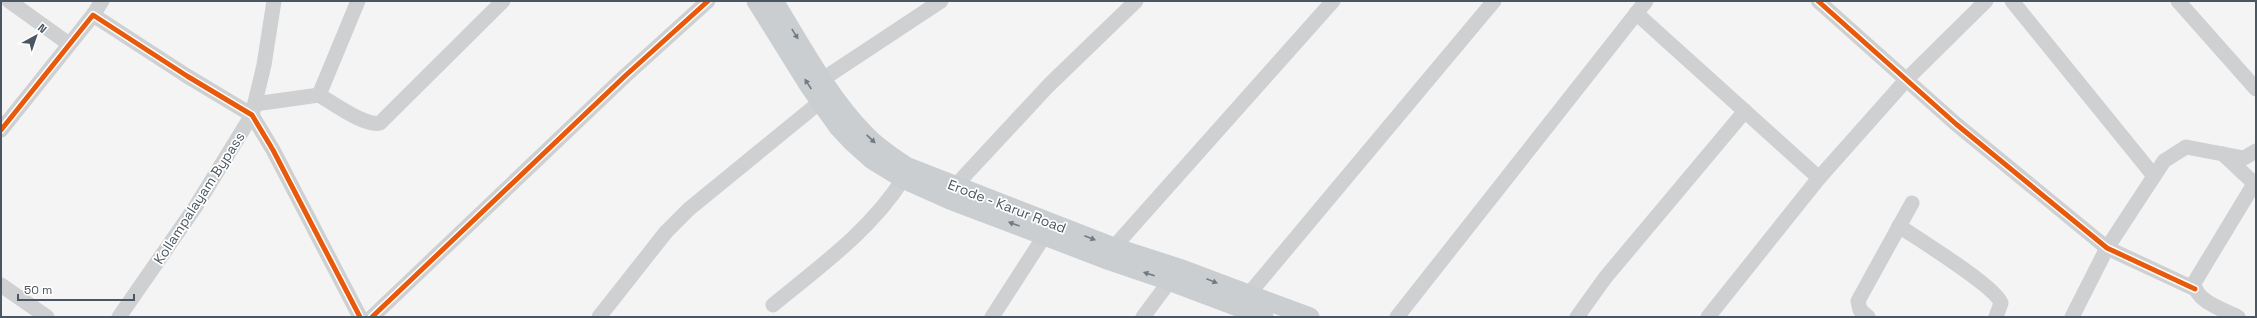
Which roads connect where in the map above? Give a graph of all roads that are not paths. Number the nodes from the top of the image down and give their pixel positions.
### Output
1 (9, 1) edge
2 (102, 1) edge
3 (274, 1) edge
4 (358, 1) edge
5 (503, 1) edge
6 (708, 1) edge
7 (756, 1) edge
8 (774, 1) edge
9 (940, 1) edge
10 (1136, 1) edge
11 (1333, 1) edge
12 (1494, 1) edge
13 (1646, 1) edge
14 (1818, 1) edge
15 (1986, 1) edge
16 (2012, 1) edge
17 (2178, 1) edge
18 (1636, 13) junction
19 (93, 15) junction
20 (70, 44) junction
21 (823, 79) junction
22 (1907, 79) junction
23 (2256, 89) edge
24 (319, 95) junction
25 (820, 102) junction
26 (253, 109) junction
27 (1745, 111) junction
28 (1, 130) edge
29 (2256, 151) edge
30 (2223, 154) junction
31 (2154, 176) junction
32 (1819, 178) junction
33 (903, 179) junction
34 (2255, 185) edge
35 (955, 186) junction
36 (1912, 203) dead end
37 (1899, 226) junction
38 (1045, 235) junction
39 (1114, 247) junction
40 (2107, 248) junction
41 (1174, 275) junction
42 (1, 285) edge
43 (2195, 289) junction
44 (1248, 296) junction
45 (773, 305) dead end
46 (47, 317) edge
47 (119, 317) edge
48 (360, 317) edge
49 (372, 317) edge
50 (599, 317) edge
51 (992, 317) edge
52 (1143, 317) edge
53 (1264, 317) edge
54 (1310, 317) edge
55 (1397, 317) edge
56 (1577, 317) edge
57 (1708, 317) edge
58 (1868, 317) edge
59 (1996, 317) edge
60 (2072, 317) edge
61 (2238, 317) edge

1 - 20 street
2 - 19 street
3 - 26 street, Kollampalayam Bypass
4 - 24 street
5 - 24 street
6 - 49 street
25 -> 7 main road, Erode - Karur Road
8 -> 21 main road, Erode - Karur Road
9 - 21 street
10 - 35 street
11 - 39 street
12 - 44 street
13 - 18 street
14 - 22 street
15 - 22 street
16 - 31 street
17 - 23 street
18 - 27 street
18 - 55 street
19 - 20 street
19 - 26 street
20 - 28 street
21 -> 35 main road, Erode - Karur Road
22 - 32 street
22 - 40 street
24 - 26 street
25 - 33 main road, Erode - Karur Road
25 - 50 street
26 - 47 street, Kollampalayam Bypass
26 - 48 street
27 - 32 street
27 - 56 street
29 - 30 street
30 - 31 street
30 - 34 street
31 - 40 street
32 - 57 street
38 -> 33 main road, Erode - Karur Road
33 - 45 street
34 - 43 street
35 -> 39 main road, Erode - Karur Road
36 - 37 street
37 - 58 street
37 - 59 street
41 -> 38 main road, Erode - Karur Road
38 - 51 street
39 - 41 main road, Erode - Karur Road
40 - 43 street
40 - 60 street
41 -> 44 main road, Erode - Karur Road
41 - 52 street
41 - 53 main road, Erode - Karur Road
42 - 46 street
43 - 61 street
44 - 54 main road, Erode - Karur Road

